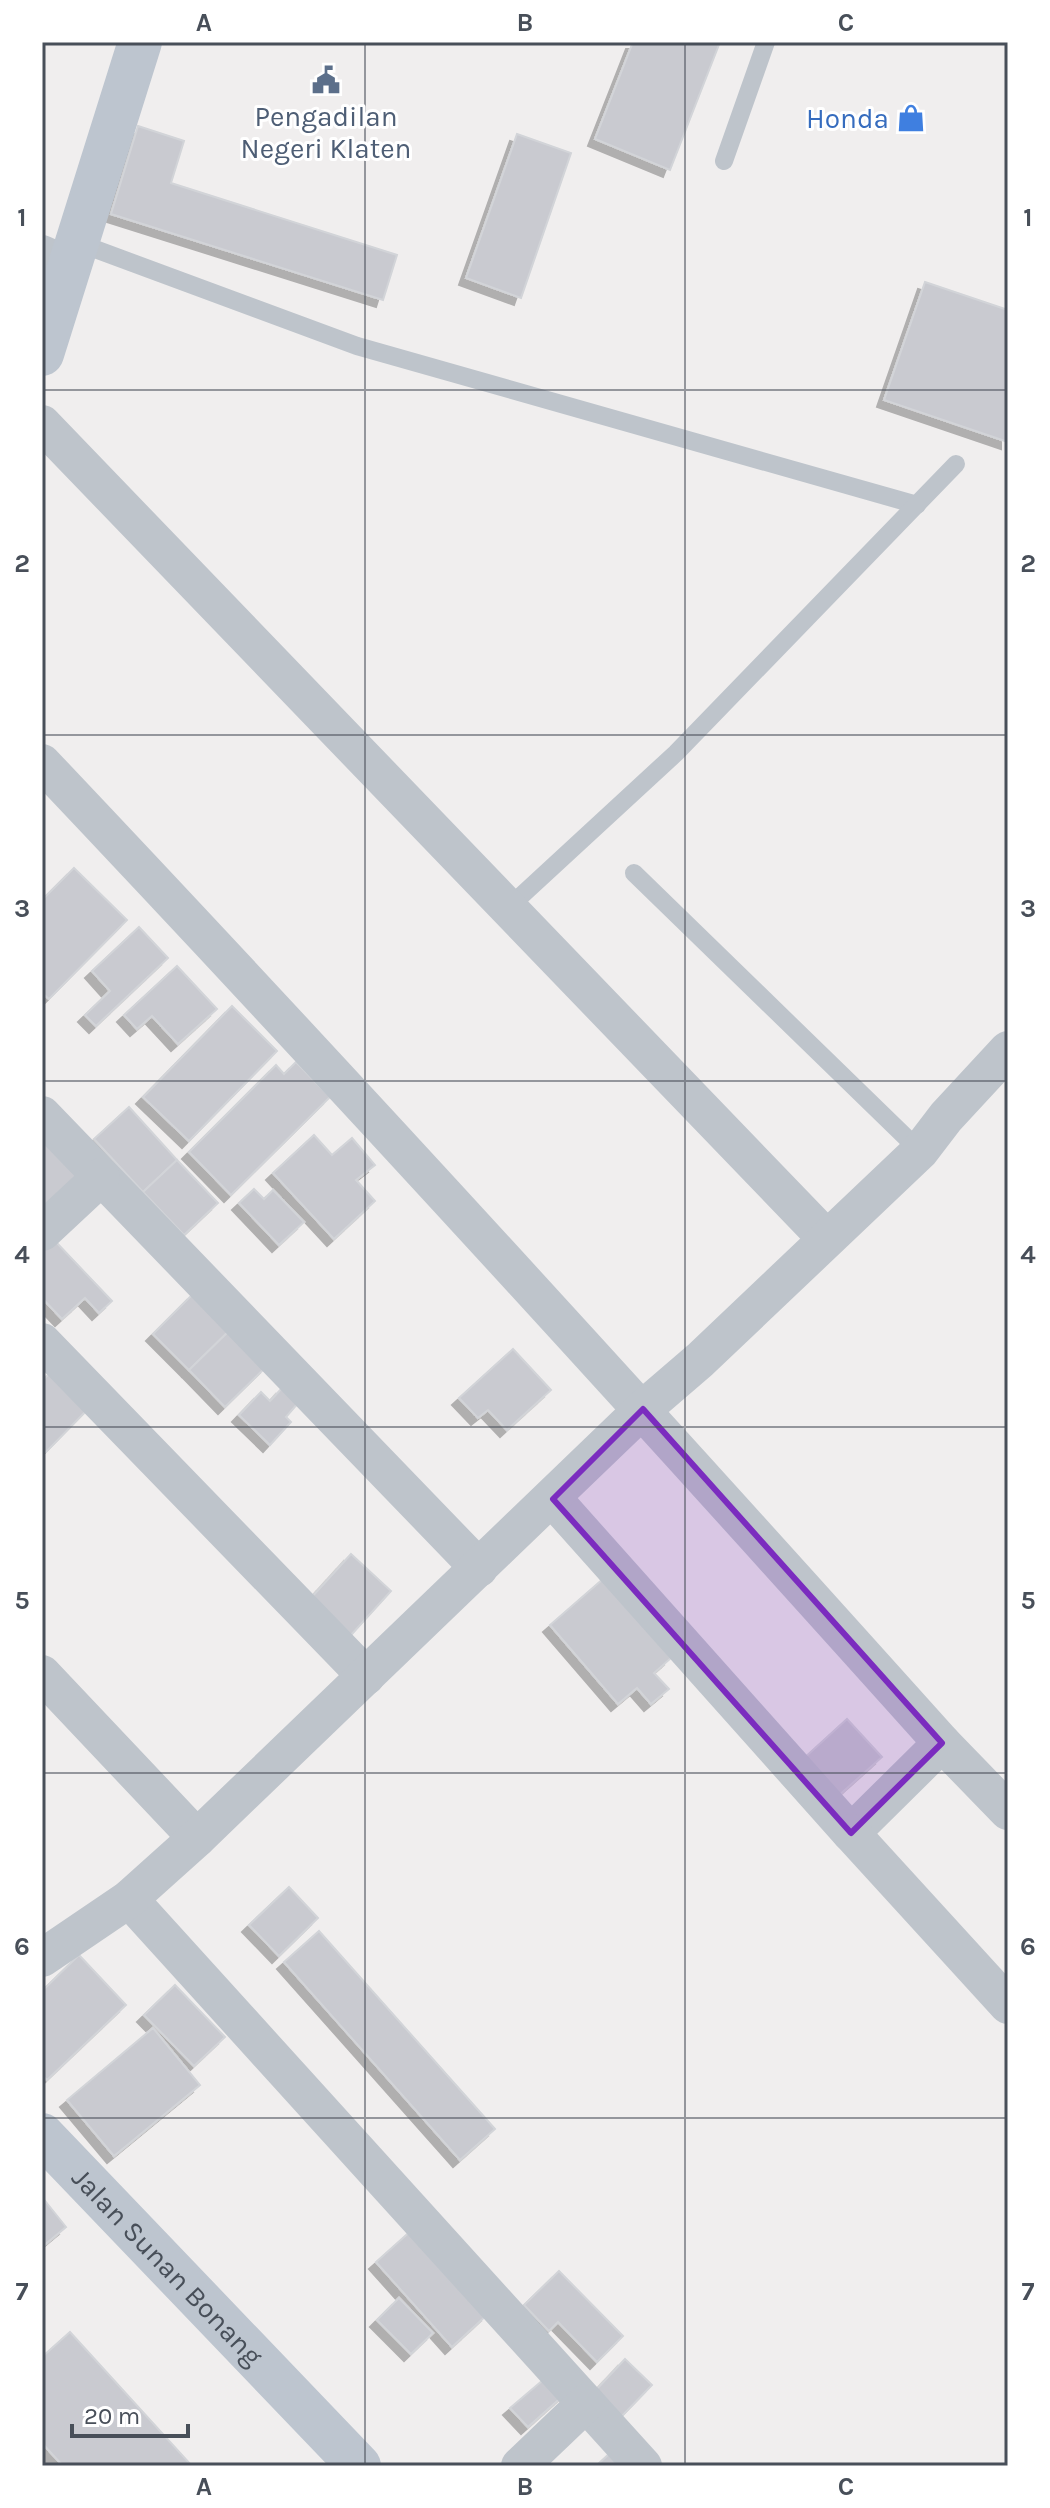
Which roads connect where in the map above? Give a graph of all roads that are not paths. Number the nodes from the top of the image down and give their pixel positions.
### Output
1 (140, 42) edge
2 (766, 42) edge
3 (724, 161) dead end
4 (62, 254) edge
5 (42, 354) edge
6 (42, 424) edge
7 (956, 464) dead end
8 (917, 505) junction
9 (42, 763) edge
10 (634, 873) dead end
11 (508, 908) junction
12 (1008, 1050) edge
13 (42, 1115) edge
14 (920, 1151) junction
15 (101, 1177) junction
16 (42, 1232) edge
17 (826, 1238) junction
18 (42, 1342) edge
19 (643, 1409) junction
20 (553, 1499) junction
21 (479, 1568) junction
22 (42, 1674) edge
23 (366, 1676) junction
24 (942, 1743) junction
25 (1008, 1811) edge
26 (851, 1833) junction
27 (197, 1838) junction
28 (129, 1899) junction
29 (42, 1958) edge
30 (1008, 2005) edge
31 (42, 2135) edge
32 (586, 2403) junction
33 (359, 2466) edge
34 (520, 2466) edge
35 (643, 2466) edge

1 - 4 street
2 - 3 lane
4 - 5 street
4 - 8 lane
6 - 11 street
7 - 8 lane
8 - 11 lane
9 - 19 street
10 - 14 lane
11 - 17 street
12 - 14 street
13 - 15 street
14 - 17 street
15 - 16 street
15 - 21 street
17 - 19 street
18 - 23 street
19 - 20 street
19 - 24 street
20 - 21 street
20 - 26 street
21 - 23 street
22 - 27 street
23 - 27 street
24 - 25 street
24 - 26 street
26 - 30 street
27 - 28 street
28 - 29 street
28 - 32 street
31 - 33 street, Jalan Sunan Bonang
32 - 34 street
32 - 35 street

